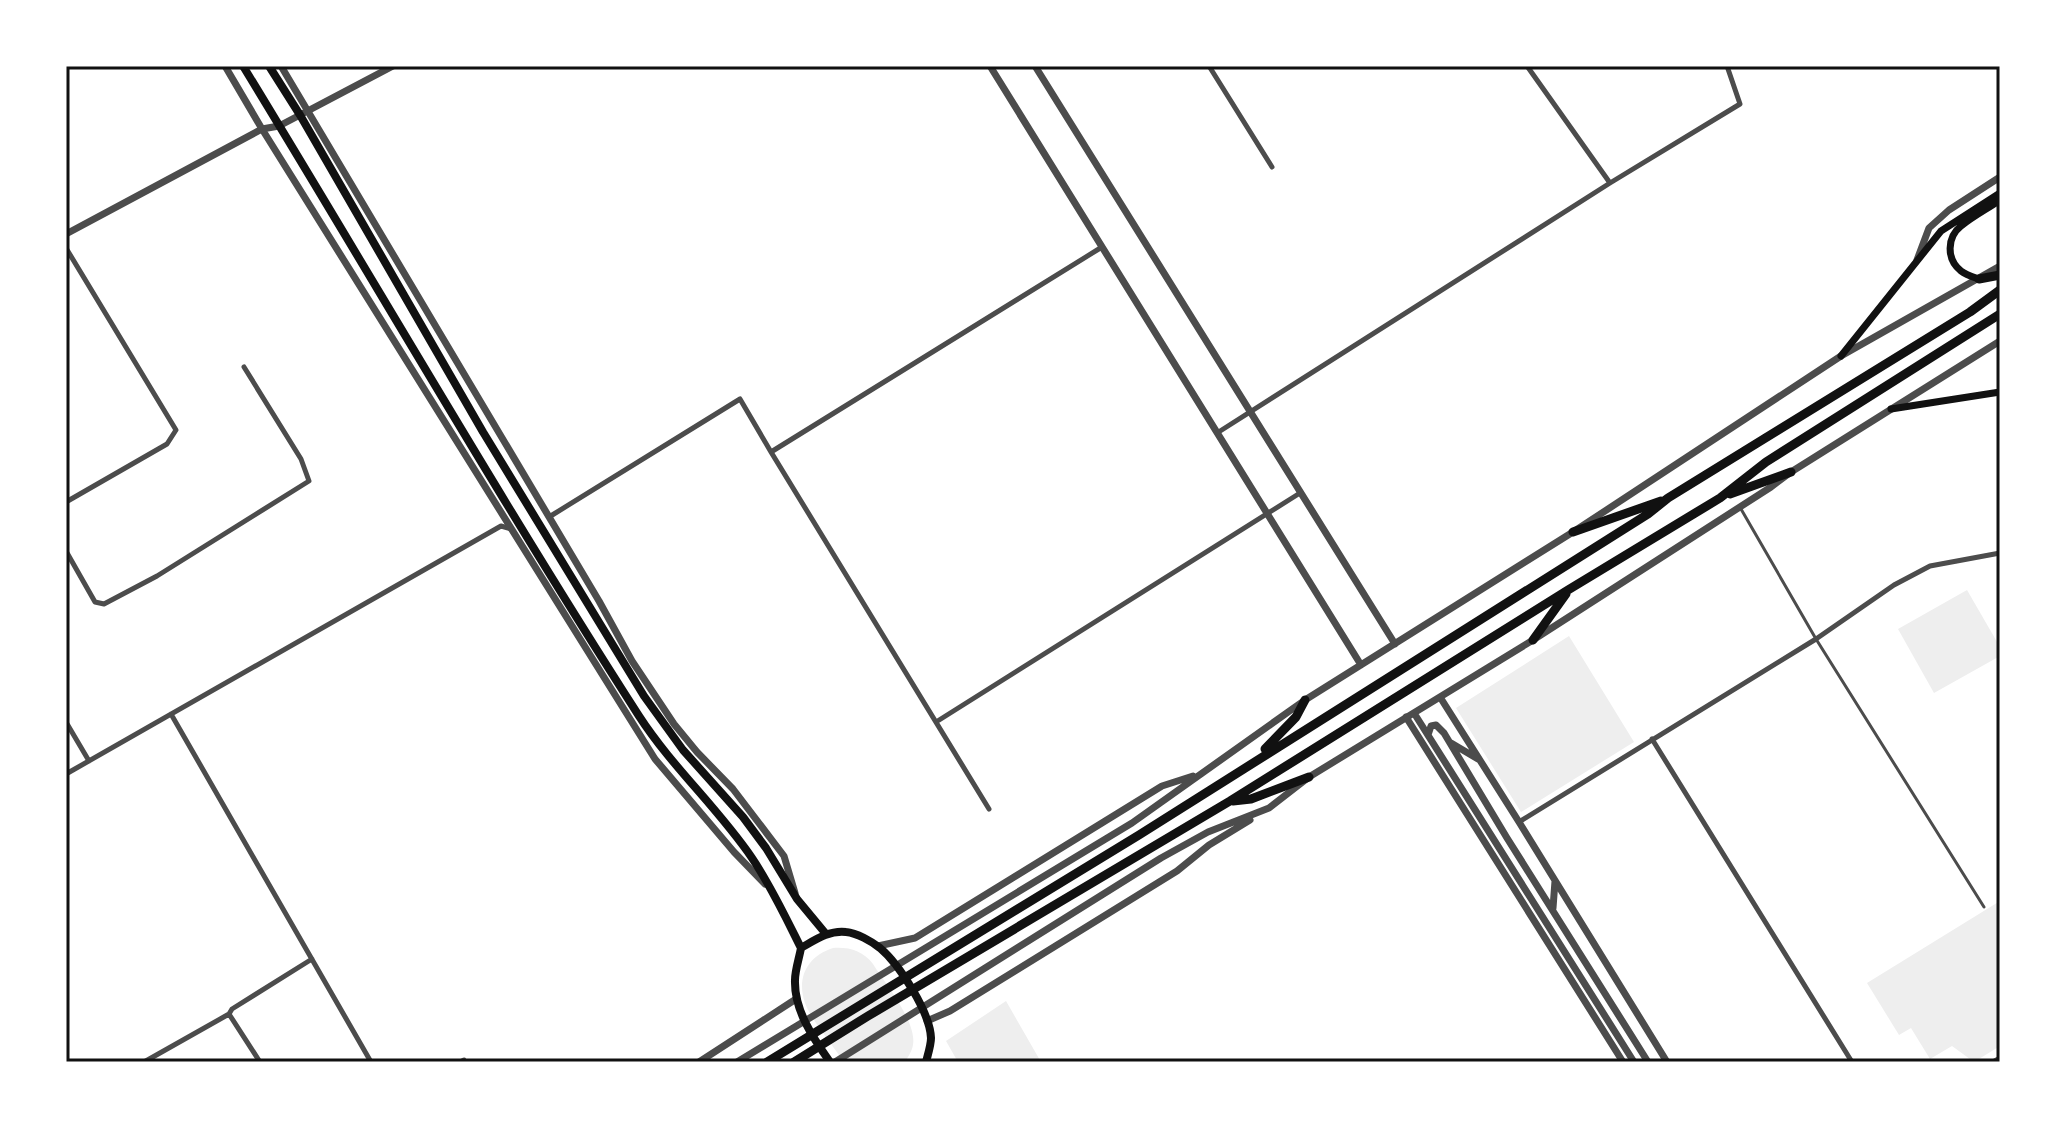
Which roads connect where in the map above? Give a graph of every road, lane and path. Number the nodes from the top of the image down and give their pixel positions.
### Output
1 (243, 66) edge
2 (269, 66) edge
3 (281, 66) edge
4 (393, 66) edge
5 (990, 66) edge
6 (1035, 66) edge
7 (1209, 66) edge
8 (1527, 66) edge
9 (1727, 66) edge
10 (228, 68) edge
11 (304, 113) junction
12 (279, 126) junction
13 (262, 129) junction
14 (1272, 167) dead end
15 (2000, 177) edge
16 (1610, 183) junction
17 (2000, 193) edge
18 (2000, 200) edge
19 (66, 234) edge
20 (1102, 247) junction
21 (66, 248) edge
22 (1915, 266) junction
23 (2000, 266) edge
24 (2000, 275) edge
25 (1979, 279) junction
26 (2000, 290) edge
27 (2000, 314) edge
28 (2000, 341) edge
29 (1841, 356) junction
30 (244, 367) dead end
31 (2000, 392) edge
32 (1891, 409) junction
33 (1250, 413) junction
34 (1217, 433) junction
35 (771, 452) junction
36 (1791, 472) junction
37 (1300, 493) junction
38 (1668, 498) junction
39 (1720, 498) junction
40 (66, 502) edge
41 (1739, 506) junction
42 (1267, 514) junction
43 (549, 517) junction
44 (538, 523) junction
45 (513, 529) junction
46 (1573, 532) junction
47 (526, 533) junction
48 (66, 551) edge
49 (2000, 553) edge
50 (1568, 590) junction
51 (1816, 639) junction
52 (1533, 640) junction
53 (1395, 644) junction
54 (1361, 665) junction
55 (1440, 697) junction
56 (1305, 700) junction
57 (171, 714) junction
58 (1410, 715) junction
59 (66, 722) edge
60 (936, 722) junction
61 (1428, 735) junction
62 (1652, 739) junction
63 (1450, 743) junction
64 (1480, 760) junction
65 (89, 761) junction
66 (1253, 762) junction
67 (1203, 773) junction
68 (66, 774) edge
69 (1309, 777) junction
70 (1230, 801) junction
71 (1269, 808) junction
72 (989, 809) dead end
73 (1519, 822) junction
74 (1555, 881) junction
75 (770, 888) junction
76 (797, 899) junction
77 (1984, 907) dead end
78 (1553, 911) junction
79 (1536, 924) junction
80 (1549, 927) junction
81 (826, 934) junction
82 (878, 946) junction
83 (801, 948) junction
84 (312, 959) junction
85 (796, 999) junction
86 (229, 1014) junction
87 (927, 1021) junction
88 (2000, 1058) edge
89 (144, 1062) edge
90 (260, 1062) edge
91 (371, 1062) edge
92 (699, 1062) edge
93 (737, 1062) edge
94 (767, 1062) edge
95 (794, 1062) edge
96 (833, 1062) edge
97 (926, 1062) edge
98 (1623, 1062) edge
99 (1634, 1062) edge
100 (1648, 1062) edge
101 (1667, 1062) edge
102 (1852, 1062) edge
103 (1993, 1062) edge

1 - 12 main road
2 - 11 main road
3 - 11 street
4 - 11 street
5 - 20 street
6 - 33 street
7 - 14 street
8 - 16 street
9 - 16 street
10 - 13 street
11 - 12 street
11 - 43 street
11 - 44 main road
12 - 13 street
12 - 47 main road
13 - 19 street
13 - 45 street
15 - 22 street
16 - 33 street
17 - 22 main road
18 - 25 main road
20 - 34 street
20 - 35 street
21 - 40 street
22 - 29 main road
23 - 25 street
24 - 25 highway
25 - 29 street
26 - 38 highway
27 - 39 highway
28 - 32 street
29 - 46 street
30 - 48 street
31 - 32 main road
32 - 36 street
33 - 34 street
33 - 37 street
34 - 42 street
35 - 43 street
35 - 60 street
36 - 39 highway
36 - 41 street
37 - 42 street
37 - 53 street
38 - 46 highway
38 - 66 highway
39 - 50 highway
41 - 51 lane
41 - 52 street
42 - 54 street
42 - 60 street
43 - 44 street
43 - 76 street
44 - 76 main road
45 - 47 street
45 - 57 street
45 - 75 street
46 - 53 street
47 - 75 main road
49 - 51 street
50 - 52 highway
50 - 70 highway
51 - 62 street
51 - 77 lane
52 - 55 street
53 - 54 street
54 - 56 street
55 - 58 street
55 - 64 street
56 - 66 highway
56 - 67 street
57 - 65 street
57 - 84 street
58 - 61 street
58 - 69 street
58 - 79 street
59 - 65 street
60 - 72 street
61 - 63 street
61 - 80 street
62 - 73 street
62 - 102 street
63 - 64 street
63 - 78 street
64 - 73 street
65 - 68 street
66 - 94 highway
67 - 82 street
67 - 93 street
69 - 70 highway
69 - 71 street
70 - 95 highway
71 - 87 street
71 - 96 street
73 - 74 street
74 - 78 street
74 - 101 street
75 - 83 main road
76 - 81 main road
78 - 100 street
79 - 80 street
79 - 98 street
80 - 99 street
81 - 82 main road
81 - 83 main road
82 - 87 main road
83 - 85 main road
84 - 86 street
84 - 91 street
85 - 92 street
85 - 96 main road
86 - 89 street
86 - 90 street
87 - 97 main road
88 - 103 street

